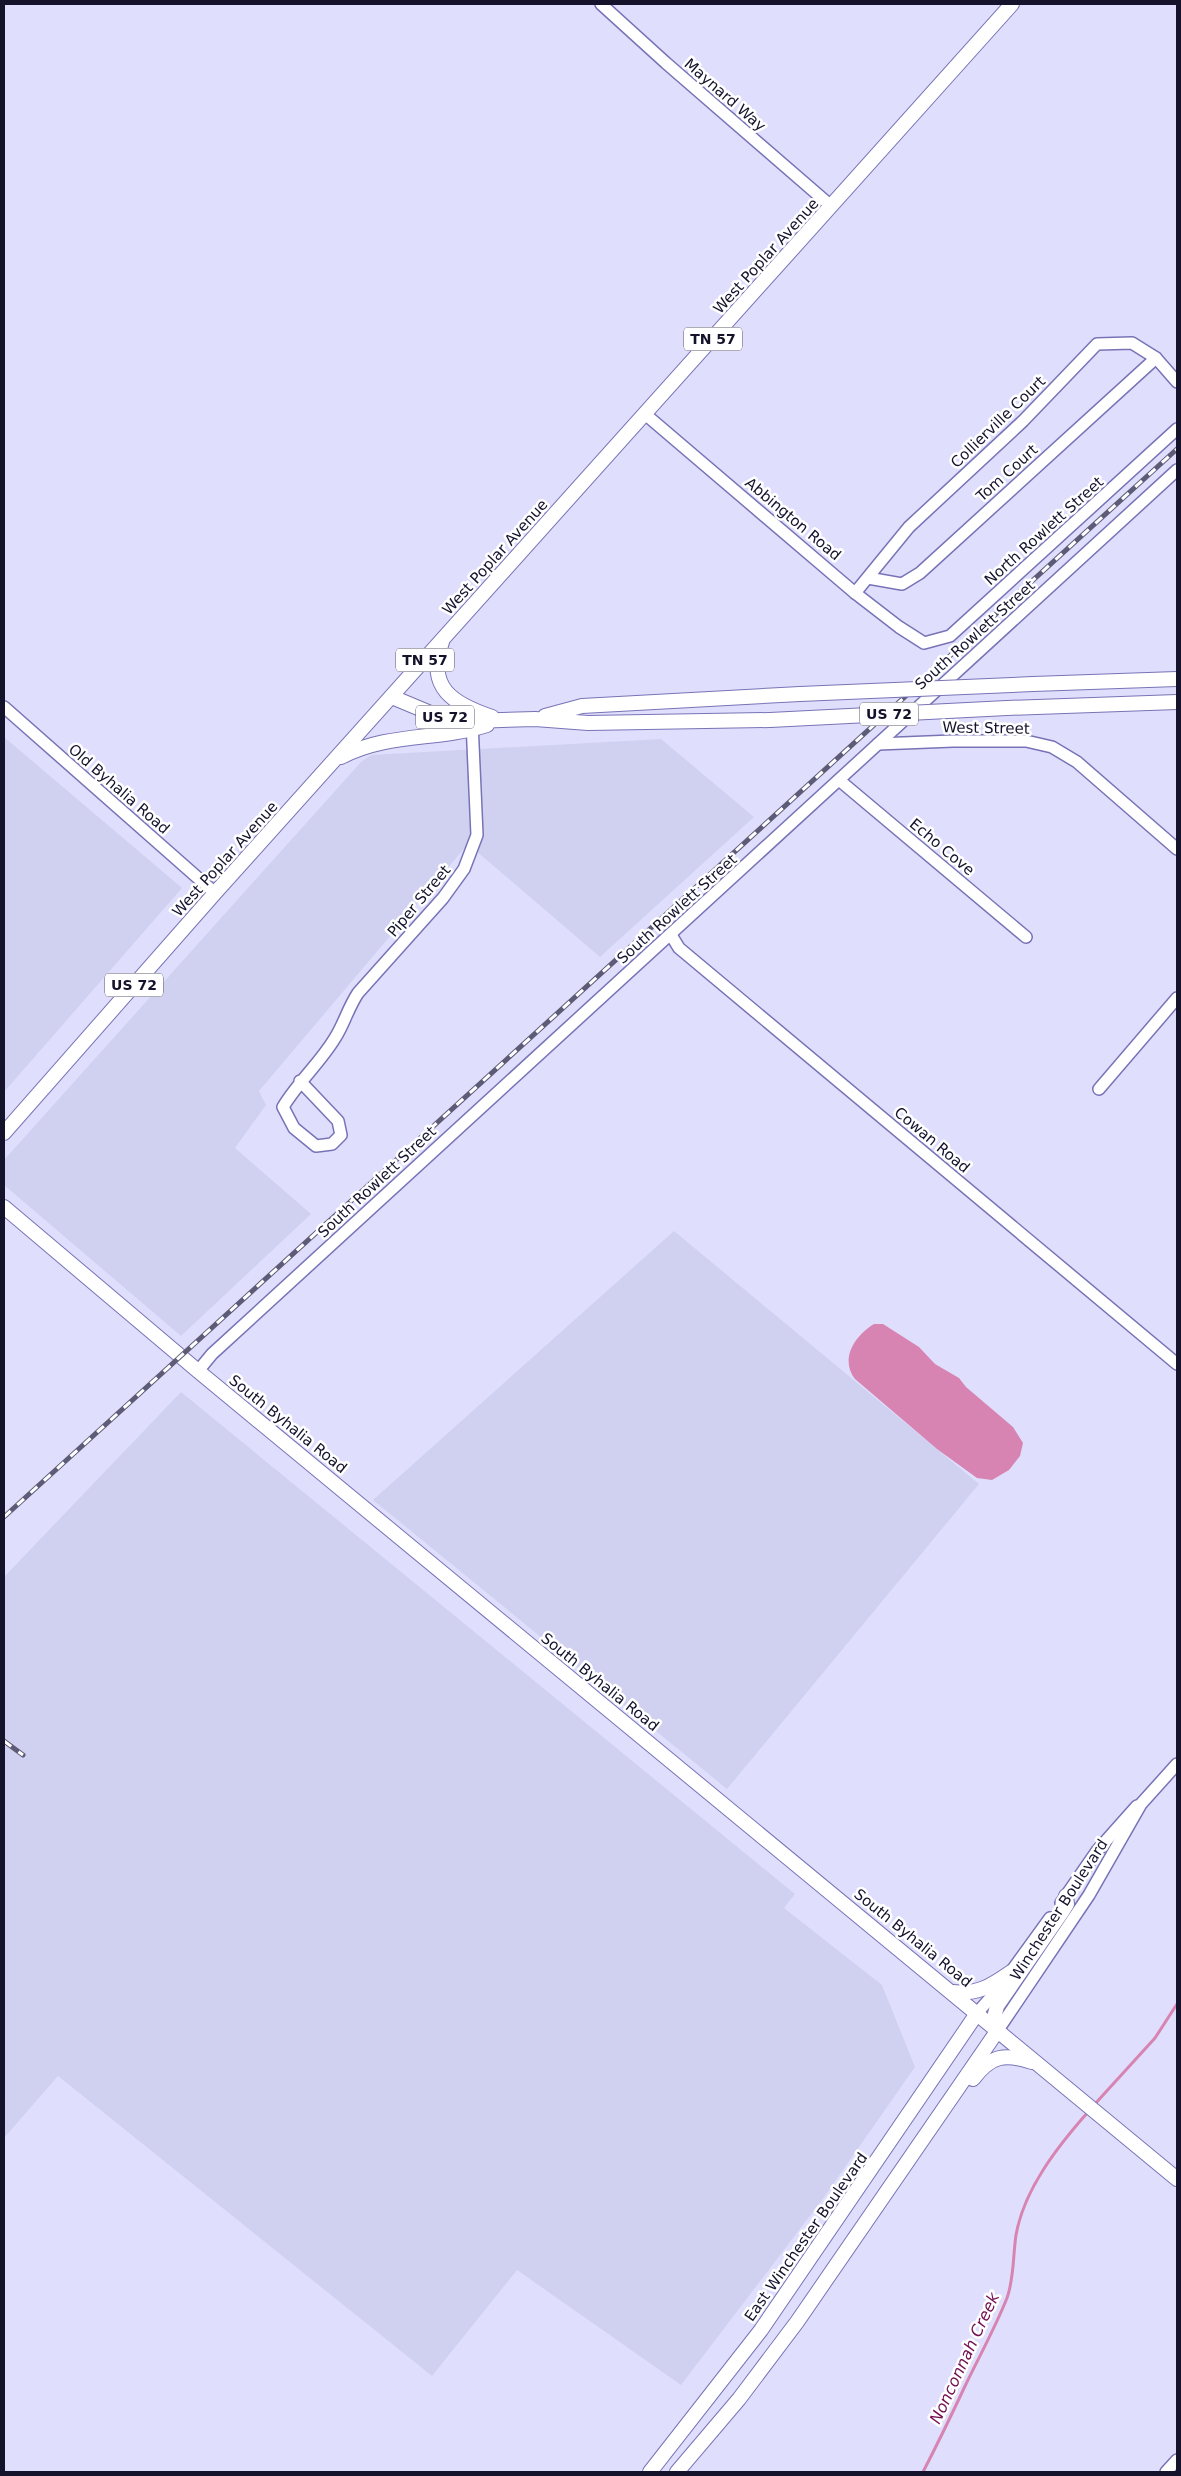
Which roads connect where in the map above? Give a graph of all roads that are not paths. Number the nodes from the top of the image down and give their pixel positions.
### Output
1 (601, 4) edge
2 (1012, 4) edge
3 (831, 206) junction
4 (1156, 358) junction
5 (1177, 382) edge
6 (645, 414) junction
7 (1177, 429) edge
8 (1177, 470) edge
9 (868, 578) junction
10 (856, 593) junction
11 (443, 640) junction
12 (924, 643) joint
13 (1177, 679) edge
14 (392, 697) junction
15 (1177, 702) edge
16 (4, 707) edge
17 (535, 719) junction
18 (472, 720) junction
19 (878, 744) junction
20 (334, 761) junction
21 (839, 780) junction
22 (1177, 849) edge
23 (215, 893) junction
24 (671, 935) junction
25 (1026, 936) dead end
26 (1177, 998) edge
27 (300, 1081) junction
28 (1099, 1089) dead end
29 (4, 1133) edge
30 (4, 1208) edge
31 (1177, 1364) edge
32 (198, 1371) junction
33 (1177, 1764) edge
34 (1141, 1804) junction
35 (1066, 1896) junction
36 (1011, 1972) junction
37 (952, 1992) junction
38 (978, 2012) junction
39 (998, 2030) junction
40 (1039, 2064) junction
41 (897, 2178) junction
42 (1177, 2179) edge
43 (830, 2231) junction
44 (845, 2253) junction
45 (1177, 2460) edge
46 (650, 2472) edge
47 (677, 2472) edge
48 (1166, 2472) edge

1 - 3 street, Maynard Way
2 - 3 main road, West Poplar Avenue / TN 57
3 - 6 main road, West Poplar Avenue / TN 57
4 - 5 street, Collierville Court
4 - 9 street, Tom Court
4 - 9 street, Collierville Court
6 - 10 street, Abbington Road
6 - 11 main road, West Poplar Avenue / TN 57
7 - 12 street, North Rowlett Street
8 - 19 street, South Rowlett Street
9 - 10 street, Collierville Court
10 - 12 street, Abbington Road
11 - 14 main road, West Poplar Avenue / TN 57
11 - 18 main road
13 - 17 main road, US 72, bridge
14 - 18 main road, US 72
14 - 20 main road, West Poplar Avenue / US 72
15 - 17 main road, US 72, bridge
16 - 23 street, Old Byhalia Road
17 - 18 main road, US 72
18 - 20 main road, US 72
18 - 27 street, Piper Street
19 - 21 street, South Rowlett Street
19 - 22 street, West Street
20 - 23 main road, West Poplar Avenue / US 72
21 - 24 street, South Rowlett Street
21 - 25 street, Echo Cove
23 - 29 main road, West Poplar Avenue / US 72
24 - 31 street, Cowan Road
24 - 32 street, South Rowlett Street
26 - 28 street
27 - 27 street, Piper Street
30 - 32 main road, South Byhalia Road
32 - 37 main road, South Byhalia Road
33 - 34 street, Winchester Boulevard
34 - 35 street, Winchester Boulevard
34 - 39 street, Winchester Boulevard
35 - 36 street, Winchester Boulevard
35 - 39 main road
36 - 37 main road
36 - 38 street, Winchester Boulevard
37 - 38 main road, South Byhalia Road
38 - 39 main road, South Byhalia Road
38 - 41 main road
38 - 43 main road, East Winchester Boulevard
39 - 40 main road, South Byhalia Road
39 - 41 main road
40 - 41 main road
40 - 42 main road, South Byhalia Road
41 - 44 main road
43 - 44 main road
43 - 46 main road, East Winchester Boulevard
44 - 47 main road
45 - 48 street

